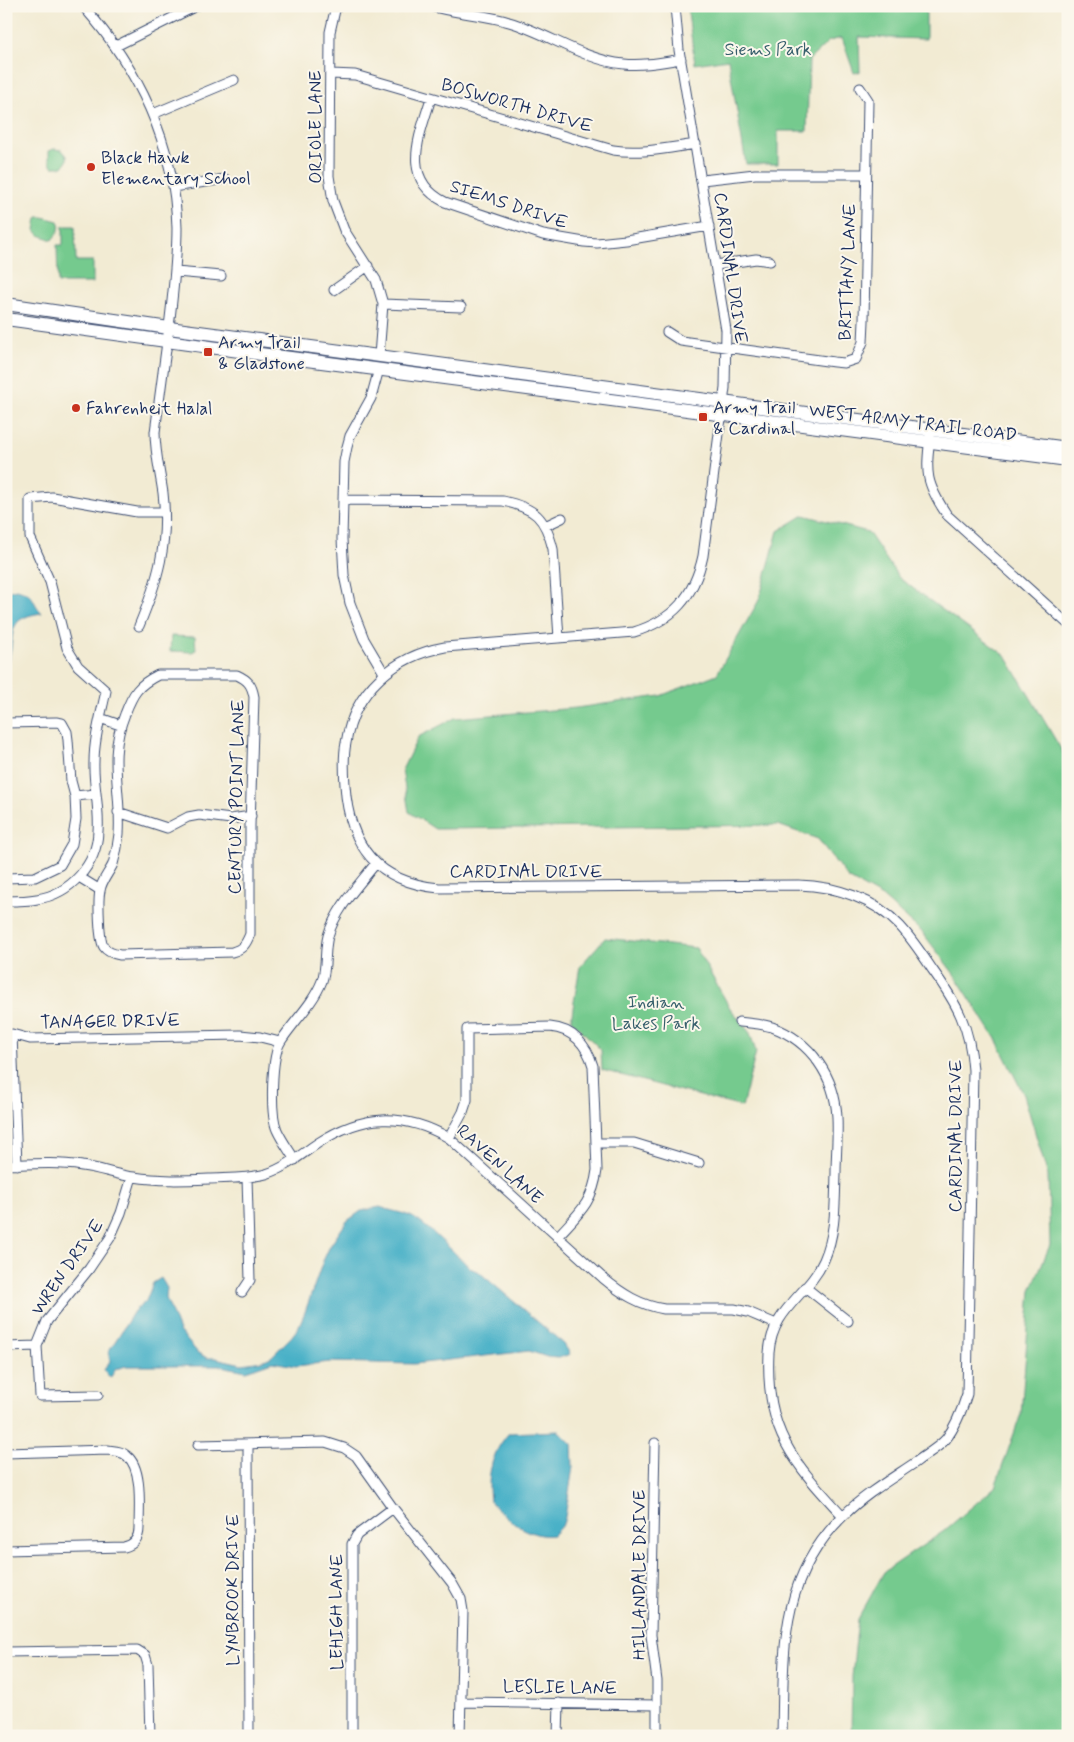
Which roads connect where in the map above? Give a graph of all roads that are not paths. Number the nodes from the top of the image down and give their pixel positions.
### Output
1 (83, 6) edge
2 (196, 6) edge
3 (336, 6) edge
4 (430, 6) edge
5 (675, 6) edge
6 (116, 46) junction
7 (681, 59) junction
8 (330, 74) junction
9 (234, 80) dead end
10 (860, 88) dead end
11 (431, 98) junction
12 (153, 114) junction
13 (696, 144) junction
14 (866, 174) junction
15 (225, 179) dead end
16 (702, 180) junction
17 (173, 187) junction
18 (709, 226) junction
19 (770, 261) dead end
20 (716, 265) junction
21 (368, 266) junction
22 (176, 272) junction
23 (221, 276) dead end
24 (334, 290) dead end
25 (6, 304) edge
26 (383, 304) junction
27 (460, 307) dead end
28 (6, 319) edge
29 (169, 328) junction
30 (667, 332) dead end
31 (167, 341) junction
32 (726, 348) junction
33 (379, 356) junction
34 (379, 369) junction
35 (517, 381) junction
36 (723, 408) junction
37 (930, 436) junction
38 (1068, 448) edge
39 (1068, 460) edge
40 (343, 500) junction
41 (164, 512) junction
42 (562, 518) dead end
43 (545, 526) junction
44 (1068, 624) edge
45 (138, 626) dead end
46 (559, 638) junction
47 (384, 673) junction
48 (100, 718) junction
49 (6, 723) edge
50 (120, 725) junction
51 (96, 794) junction
52 (75, 796) junction
53 (118, 812) junction
54 (251, 816) junction
55 (376, 864) junction
56 (79, 877) junction
57 (6, 878) edge
58 (100, 890) junction
59 (6, 901) edge
60 (739, 1022) dead end
61 (280, 1042) junction
62 (450, 1138) junction
63 (596, 1143) junction
64 (295, 1160) junction
65 (699, 1163) dead end
66 (6, 1165) edge
67 (17, 1165) junction
68 (132, 1177) junction
69 (247, 1178) junction
70 (557, 1237) junction
71 (805, 1287) junction
72 (242, 1292) dead end
73 (848, 1322) dead end
74 (776, 1324) junction
75 (37, 1346) junction
76 (6, 1347) edge
77 (98, 1394) dead end
78 (655, 1443) dead end
79 (248, 1444) junction
80 (198, 1445) dead end
81 (6, 1453) edge
82 (393, 1508) junction
83 (843, 1516) junction
84 (6, 1550) edge
85 (6, 1652) edge
86 (461, 1702) junction
87 (559, 1703) junction
88 (657, 1705) junction
89 (150, 1736) edge
90 (249, 1736) edge
91 (352, 1736) edge
92 (460, 1736) edge
93 (558, 1736) edge
94 (657, 1736) edge
95 (782, 1736) edge

1 - 6 street
2 - 6 street
3 - 8 street, ORIOLE LANE
4 - 7 street
5 - 7 street, CARDINAL DRIVE
6 - 12 street
7 - 13 street, CARDINAL DRIVE
8 - 11 street, BOSWORTH DRIVE
8 - 21 street, ORIOLE LANE
9 - 12 street
10 - 14 street
11 - 13 street, BOSWORTH DRIVE
11 - 18 street, SIEMS DRIVE
12 - 17 street
13 - 16 street, CARDINAL DRIVE
14 - 16 street
14 - 32 street, BRITTANY LANE
15 - 17 street
16 - 18 street, CARDINAL DRIVE
17 - 22 street
18 - 20 street, CARDINAL DRIVE
19 - 20 street
20 - 32 street, CARDINAL DRIVE
21 - 24 street
21 - 26 street, ORIOLE LANE
22 - 23 street
22 - 29 street
25 - 29 main road
26 - 27 street
26 - 33 street, ORIOLE LANE
28 - 31 main road
29 - 31 street
29 - 33 main road
30 - 32 street
31 - 34 main road
31 - 41 street
32 - 36 street, CARDINAL DRIVE
33 - 35 main road
34 - 35 main road
34 - 40 street
35 - 36 main road, WEST ARMY TRAIL ROAD
36 - 37 main road, WEST ARMY TRAIL ROAD
36 - 46 street, CARDINAL DRIVE
37 - 38 main road, WEST ARMY TRAIL ROAD
37 - 39 main road, WEST ARMY TRAIL ROAD
37 - 44 street
40 - 43 street
40 - 47 street
41 - 45 street
41 - 48 street
42 - 43 street
43 - 46 street
46 - 47 street, CARDINAL DRIVE
47 - 55 street, CARDINAL DRIVE
48 - 50 street
48 - 51 street
49 - 52 street
50 - 53 street, CENTURY POINT LANE
50 - 54 street, CENTURY POINT LANE
51 - 52 street
51 - 56 street
52 - 57 street
53 - 54 street
53 - 58 street, CENTURY POINT LANE
54 - 58 street, CENTURY POINT LANE
55 - 61 street
55 - 83 street, CARDINAL DRIVE
56 - 58 street
56 - 59 street
60 - 71 street
61 - 64 street
61 - 67 street, TANAGER DRIVE
62 - 63 street
62 - 64 street, RAVEN LANE
62 - 70 street, RAVEN LANE
63 - 65 street
63 - 70 street
64 - 69 street, RAVEN LANE
66 - 67 street, RAVEN LANE
67 - 68 street, RAVEN LANE
68 - 69 street, RAVEN LANE
68 - 75 street, WREN DRIVE
69 - 72 street
70 - 74 street, RAVEN LANE
71 - 73 street
71 - 74 street
74 - 83 street
75 - 76 street
75 - 77 street, WREN DRIVE
78 - 88 street, HILLANDALE DRIVE
79 - 80 street
79 - 82 street
79 - 90 street, LYNBROOK DRIVE
81 - 84 street
82 - 86 street
82 - 91 street, LEHIGH LANE
83 - 95 street, CARDINAL DRIVE
85 - 89 street
86 - 87 street, LESLIE LANE
86 - 92 street
87 - 88 street, LESLIE LANE
87 - 93 street
88 - 94 street, HILLANDALE DRIVE

